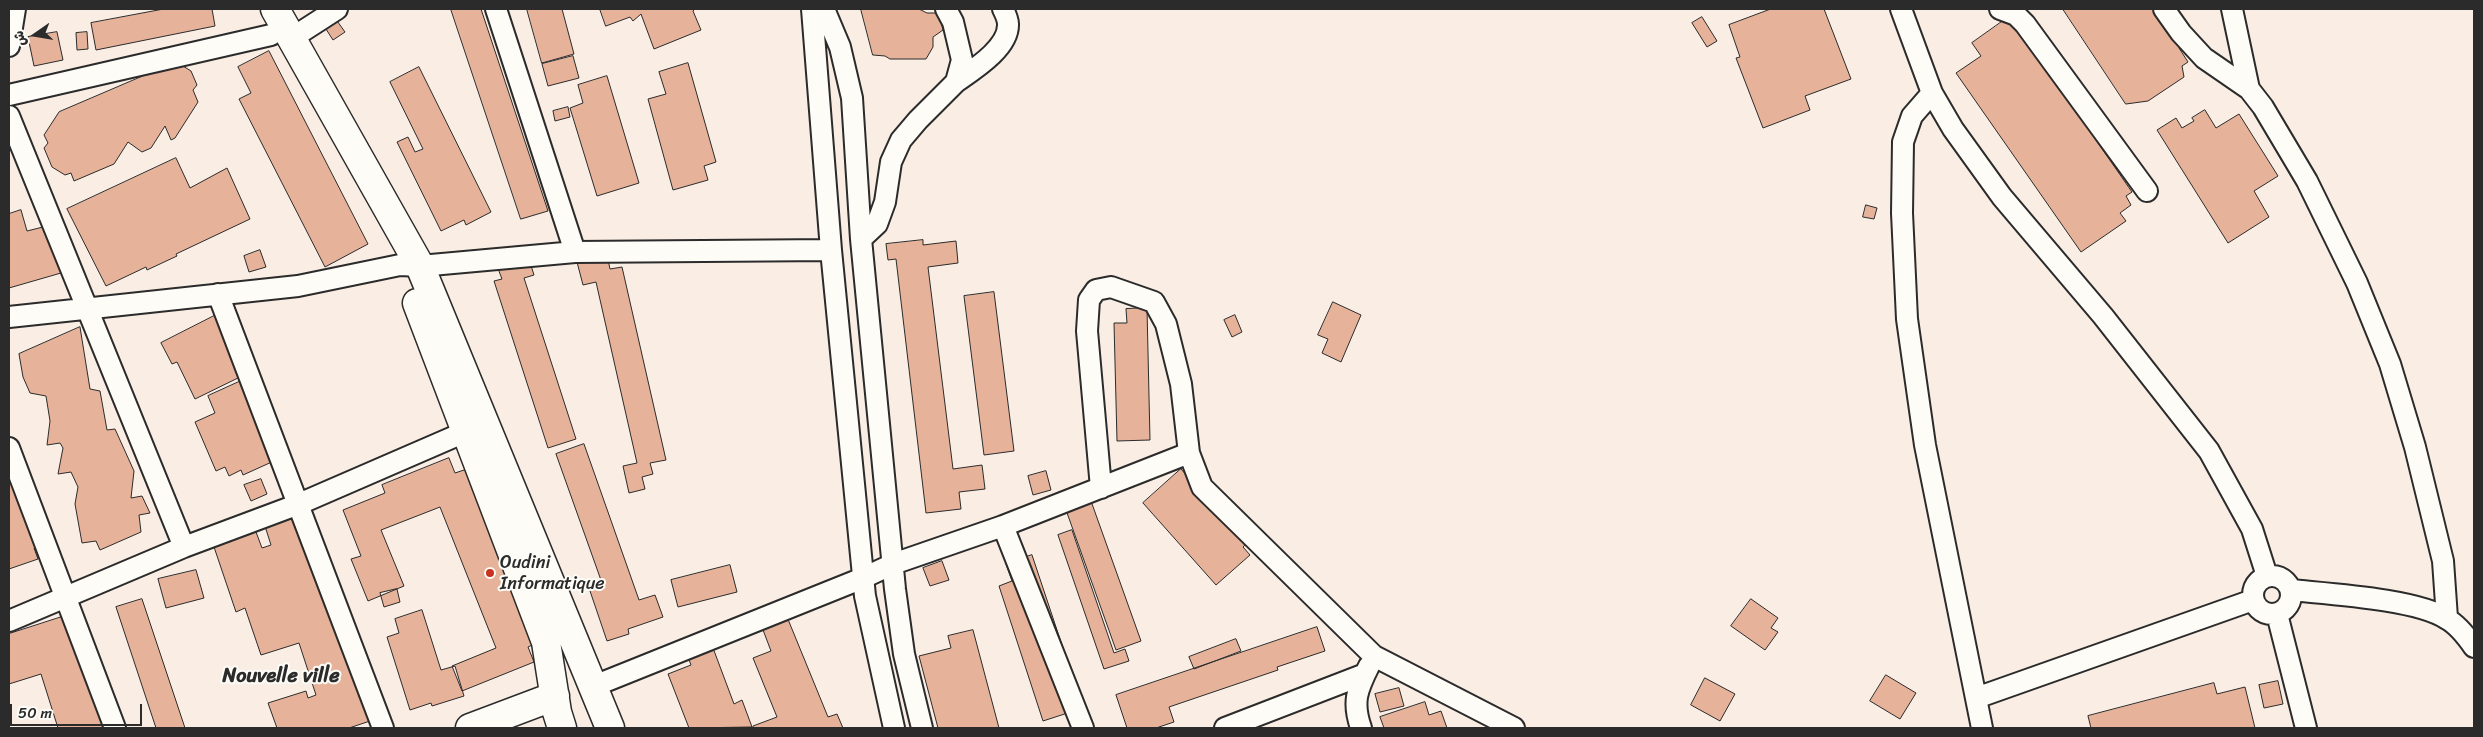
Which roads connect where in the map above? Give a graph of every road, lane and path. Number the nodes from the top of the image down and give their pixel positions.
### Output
1 (15, 9) edge
2 (255, 9) edge
3 (275, 9) edge
4 (337, 9) edge
5 (496, 9) edge
6 (812, 9) edge
7 (824, 9) edge
8 (946, 9) edge
9 (1003, 9) edge
10 (1901, 9) edge
11 (2000, 9) edge
12 (2164, 9) edge
13 (2232, 9) edge
14 (281, 37) junction
15 (9, 46) edge
16 (956, 82) junction
17 (2249, 89) junction
18 (1932, 93) junction
19 (9, 95) edge
20 (9, 116) edge
21 (2147, 191) dead end
22 (861, 239) junction
23 (831, 250) junction
24 (575, 252) junction
25 (410, 265) junction
26 (218, 294) junction
27 (86, 308) junction
28 (9, 317) edge
29 (465, 432) junction
30 (9, 448) edge
31 (1189, 453) junction
32 (1101, 488) junction
33 (299, 504) junction
34 (1003, 526) junction
35 (184, 547) junction
36 (893, 564) junction
37 (2267, 576) junction
38 (864, 578) junction
39 (2291, 590) junction
40 (66, 597) junction
41 (2253, 600) junction
42 (2277, 614) junction
43 (2447, 618) junction
44 (9, 621) edge
45 (2474, 647) edge
46 (1370, 665) junction
47 (1976, 698) junction
48 (599, 699) edge
49 (557, 704) edge
50 (115, 728) edge
51 (383, 728) edge
52 (470, 728) edge
53 (894, 728) edge
54 (922, 728) edge
55 (1083, 728) edge
56 (1225, 728) edge
57 (1361, 728) edge
58 (1514, 728) edge
59 (1982, 728) edge
60 (2306, 728) edge

1 - 15 street
2 - 14 street
3 - 14 street
4 - 14 street
5 - 24 street
6 - 23 street
7 - 22 street
8 - 16 street
9 - 16 street
10 - 18 street
11 - 21 street
12 - 17 street
13 - 17 street
14 - 19 street
14 - 25 street
16 - 22 street
17 - 43 street
18 - 37 street
18 - 47 street
20 - 27 street
22 - 36 street
23 - 24 street
23 - 38 street
24 - 25 street
25 - 26 street
25 - 29 street
25 - 48 street
26 - 27 street
26 - 33 street
27 - 28 street
27 - 35 street
29 - 33 street
29 - 49 street
30 - 40 street
31 - 32 street
31 - 32 street
31 - 46 street
32 - 34 street
33 - 35 street
33 - 51 street
34 - 36 street
34 - 55 street
35 - 40 street
36 - 38 street
36 - 54 street
37 - 39 street
37 - 41 street
38 - 48 street
38 - 53 street
39 - 42 street
39 - 43 street
40 - 44 street
40 - 50 street
41 - 42 street
41 - 47 street
42 - 60 street
43 - 45 street
46 - 56 street
46 - 57 street
46 - 58 street
47 - 59 street
48 - 49 street
48 - 49 street
49 - 52 street

